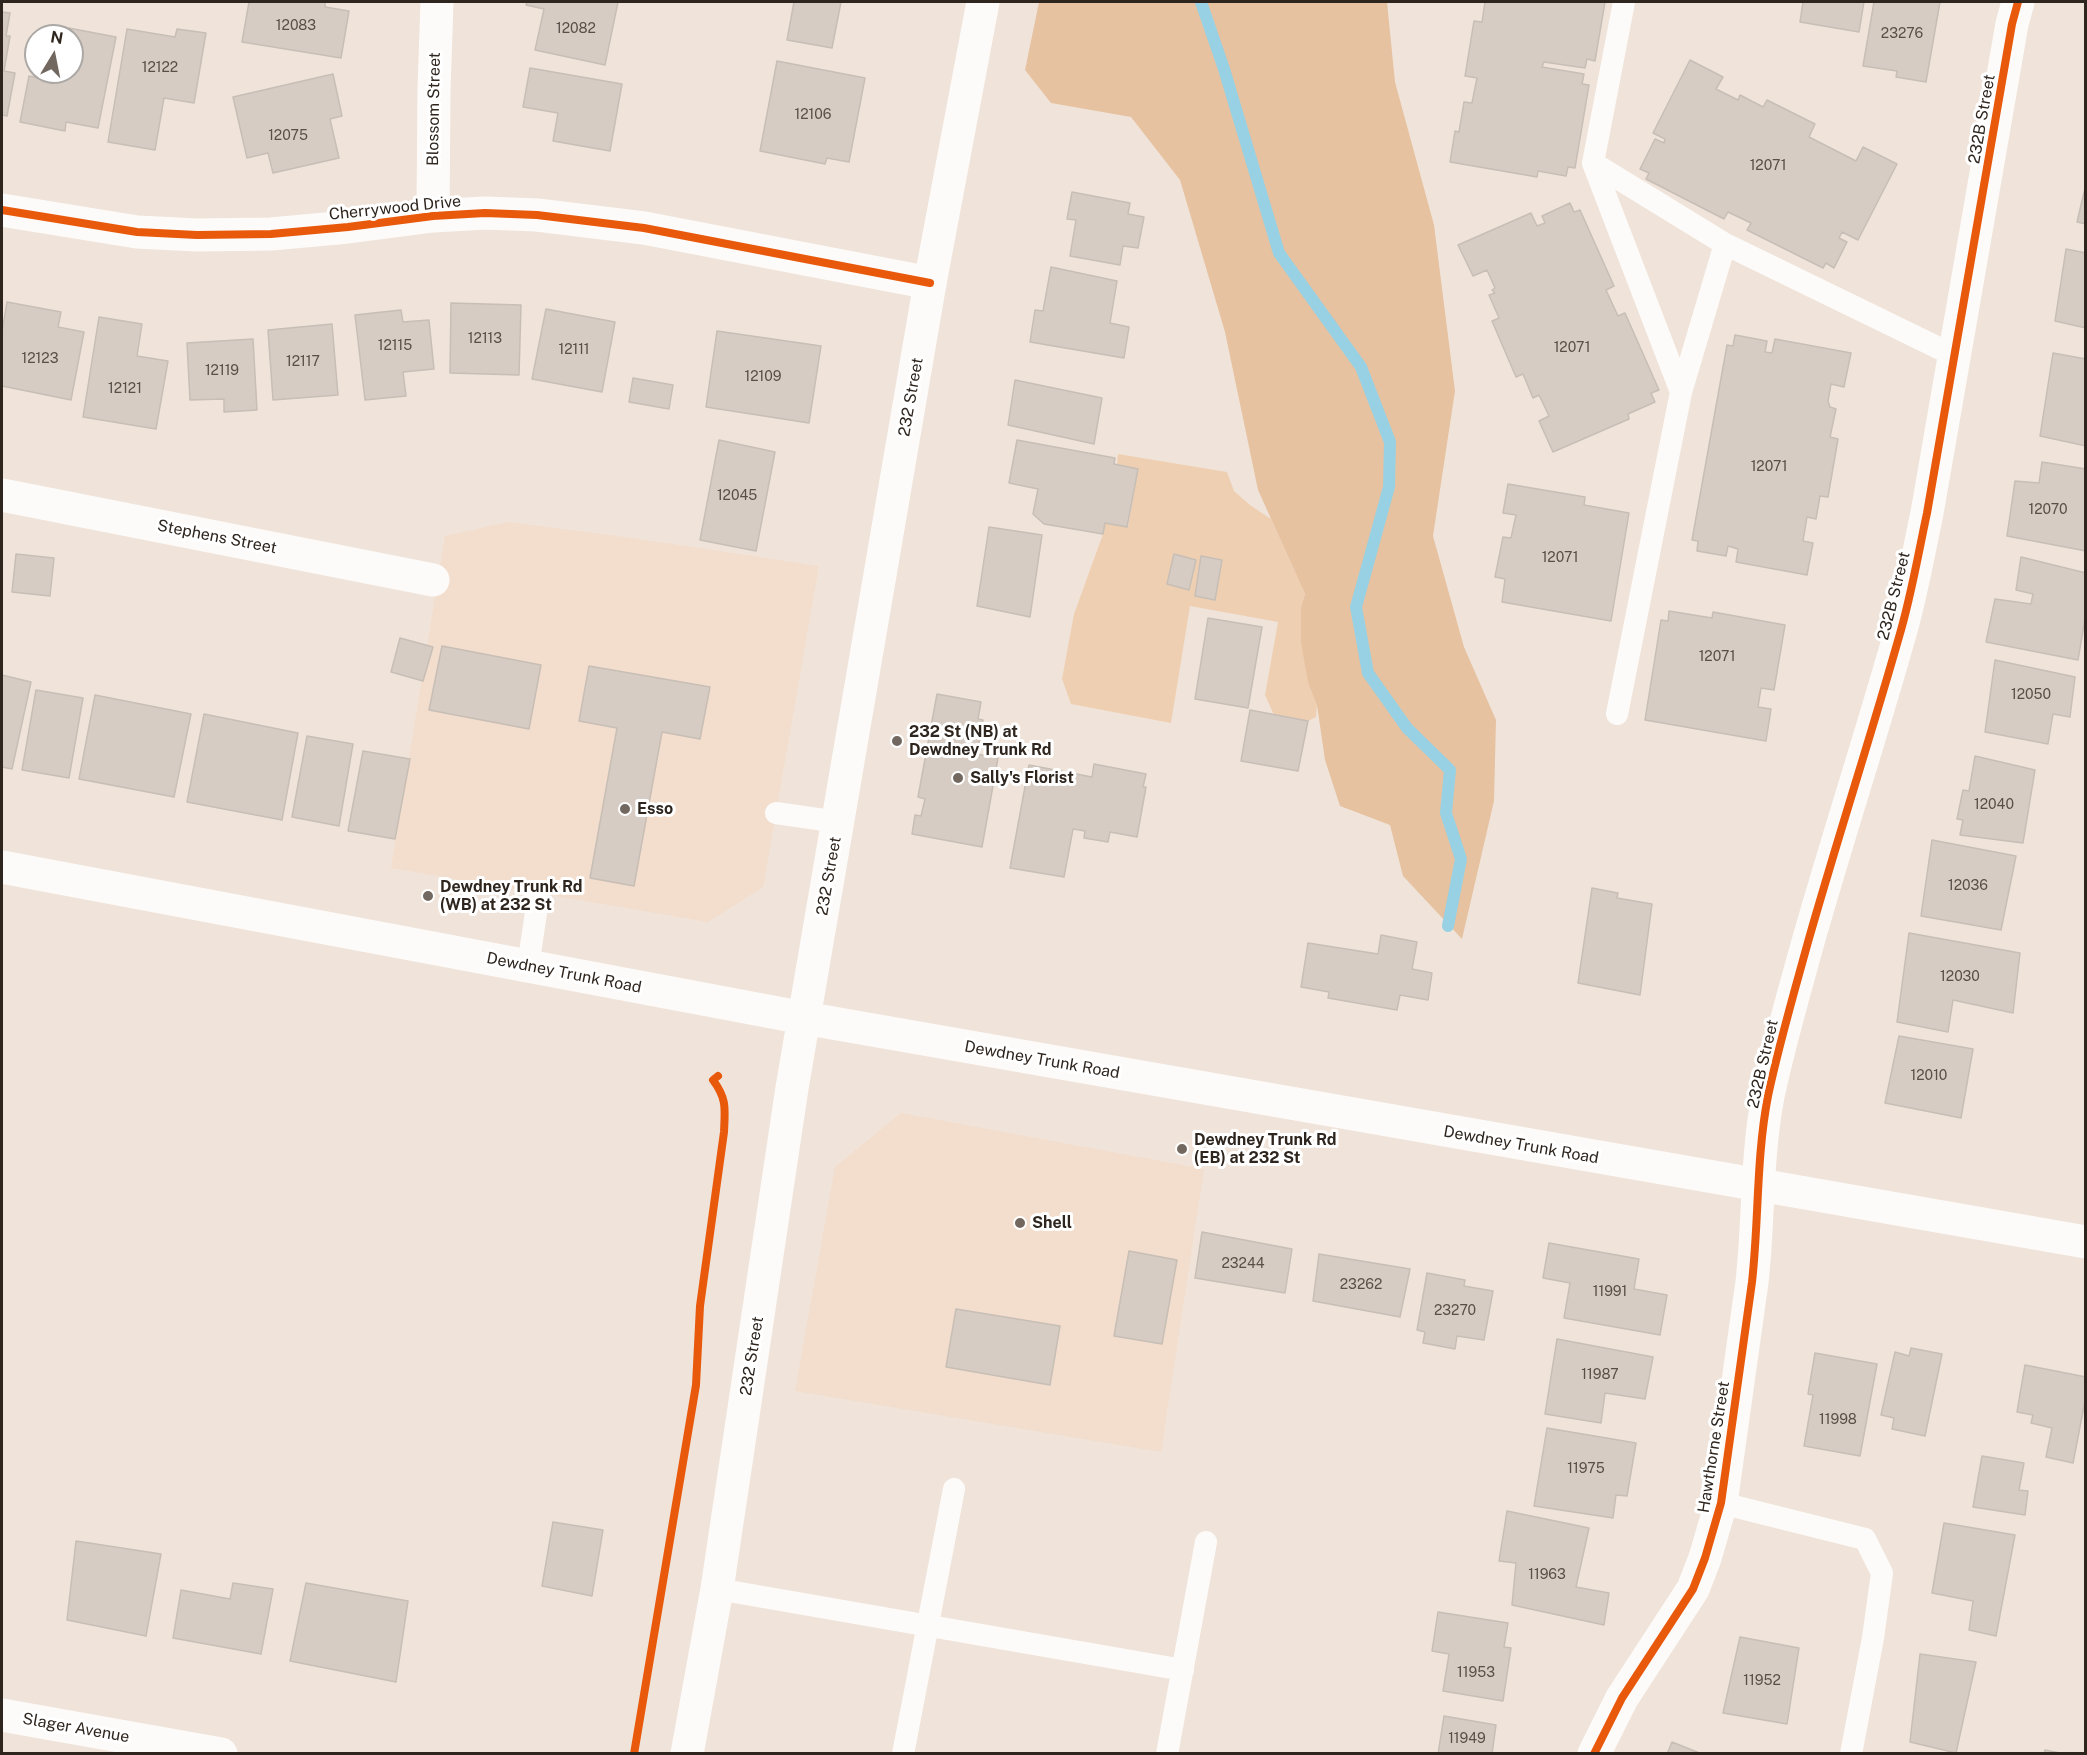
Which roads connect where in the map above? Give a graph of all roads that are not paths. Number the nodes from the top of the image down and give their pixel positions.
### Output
1 (437, 2) edge
2 (983, 2) edge
3 (1624, 2) edge
4 (2018, 2) edge
5 (1593, 163) junction
6 (2, 210) edge
7 (433, 216) junction
8 (1725, 244) junction
9 (930, 283) junction
10 (1953, 355) junction
11 (1681, 392) junction
12 (2, 495) edge
13 (433, 580) dead end
14 (1617, 714) dead end
15 (776, 813) dead end
16 (838, 822) junction
17 (2, 867) edge
18 (539, 893) dead end
19 (528, 966) junction
20 (804, 1018) junction
21 (1758, 1187) junction
22 (2085, 1242) edge
23 (954, 1489) dead end
24 (1721, 1503) junction
25 (1206, 1542) dead end
26 (717, 1589) junction
27 (929, 1626) junction
28 (1183, 1671) junction
29 (2, 1715) edge
30 (221, 1754) edge
31 (687, 1754) edge
32 (903, 1754) edge
33 (1167, 1754) edge
34 (1594, 1754) edge
35 (1851, 1754) edge

1 - 7 main road, Blossom Street
2 - 9 main road, 232 Street
3 - 5 lane
4 - 10 main road, 232B Street
5 - 8 lane
5 - 11 lane
6 - 7 main road, Cherrywood Drive
7 - 9 main road, Cherrywood Drive
8 - 10 lane
8 - 11 lane
9 - 16 main road, 232 Street
10 - 21 main road, 232B Street
11 - 14 lane
12 - 13 main road, Stephens Street
15 - 16 lane
16 - 20 main road, 232 Street
17 - 19 main road, Dewdney Trunk Road
18 - 19 lane
19 - 20 main road, Dewdney Trunk Road
20 - 21 main road, Dewdney Trunk Road
20 - 26 main road, 232 Street
21 - 22 main road, Dewdney Trunk Road
21 - 24 main road, Hawthorne Street
23 - 27 lane
24 - 34 main road, Hawthorne Street
24 - 35 lane
25 - 28 lane
26 - 27 lane
26 - 31 main road, 232 Street
27 - 28 lane
27 - 32 lane
28 - 33 lane
29 - 30 main road, Slager Avenue

